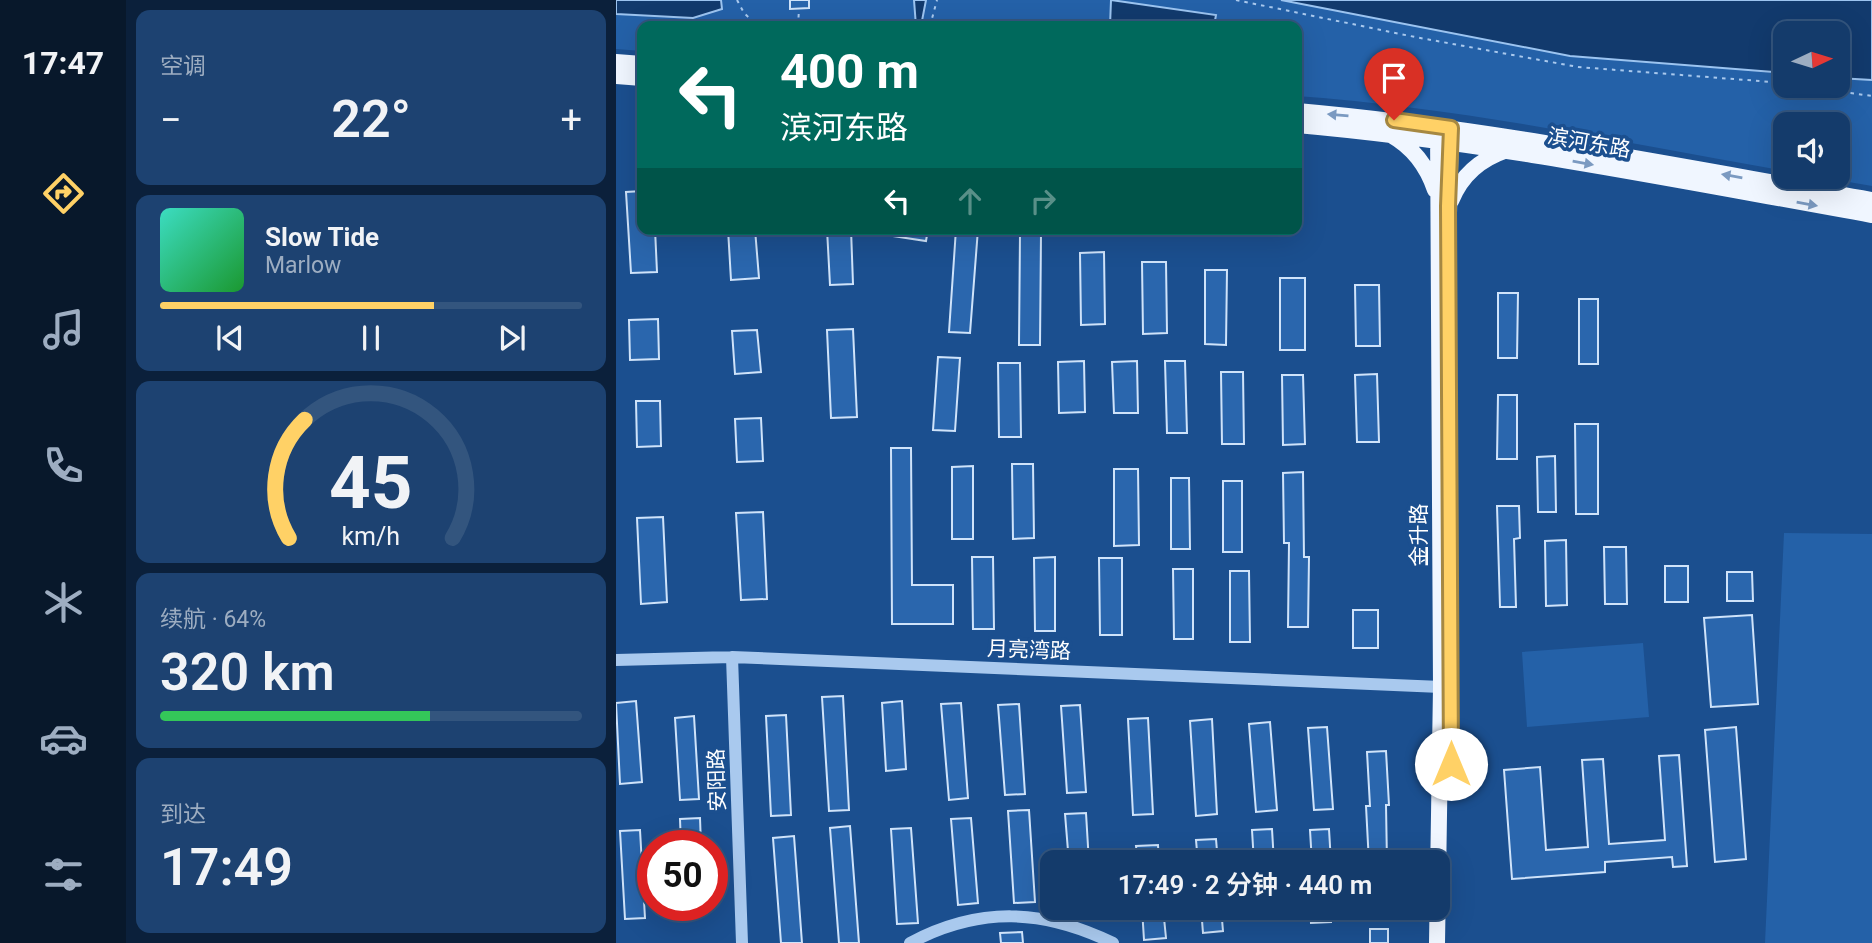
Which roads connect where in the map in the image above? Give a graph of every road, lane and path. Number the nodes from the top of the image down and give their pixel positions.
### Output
1 (737, 0) edge
2 (937, 0) edge
3 (1236, 0) edge
4 (799, 9) dead end
5 (753, 21) edge
6 (798, 21) edge
7 (931, 21) edge
8 (616, 62) edge
9 (637, 64) edge
10 (616, 76) edge
11 (637, 78) edge
12 (1773, 82) edge
13 (1850, 93) edge
14 (1872, 96) edge
15 (1302, 111) edge
16 (1302, 125) edge
17 (1386, 133) junction
18 (1445, 134) junction
19 (1507, 149) junction
20 (1872, 200) edge
21 (1443, 207) junction
22 (1872, 215) edge
23 (732, 657) junction
24 (616, 660) edge
25 (1441, 687) junction
26 (743, 943) edge
27 (910, 943) edge
28 (1113, 943) edge
29 (1437, 943) edge
30 (1448, 943) edge

1 - 5 path
2 - 7 path
3 - 12 path
4 - 6 path
8 - 9 main road
10 - 11 main road
13 - 14 path
18 -> 15 main road, 滨河东路
16 - 17 main road, 滨河东路
17 - 18 main road, 滨河东路
17 - 21 main road
18 - 19 main road, 滨河东路
20 -> 18 main road, 滨河东路
18 - 21 main road, 金升路
19 - 21 main road
19 -> 22 main road, 滨河东路
21 - 25 main road, 金升路
21 - 30 main road, 金升路
23 - 24 street, 月亮湾路
23 - 25 street, 月亮湾路
23 - 26 street, 安阳路
25 - 29 main road, 金升路
27 - 28 street

